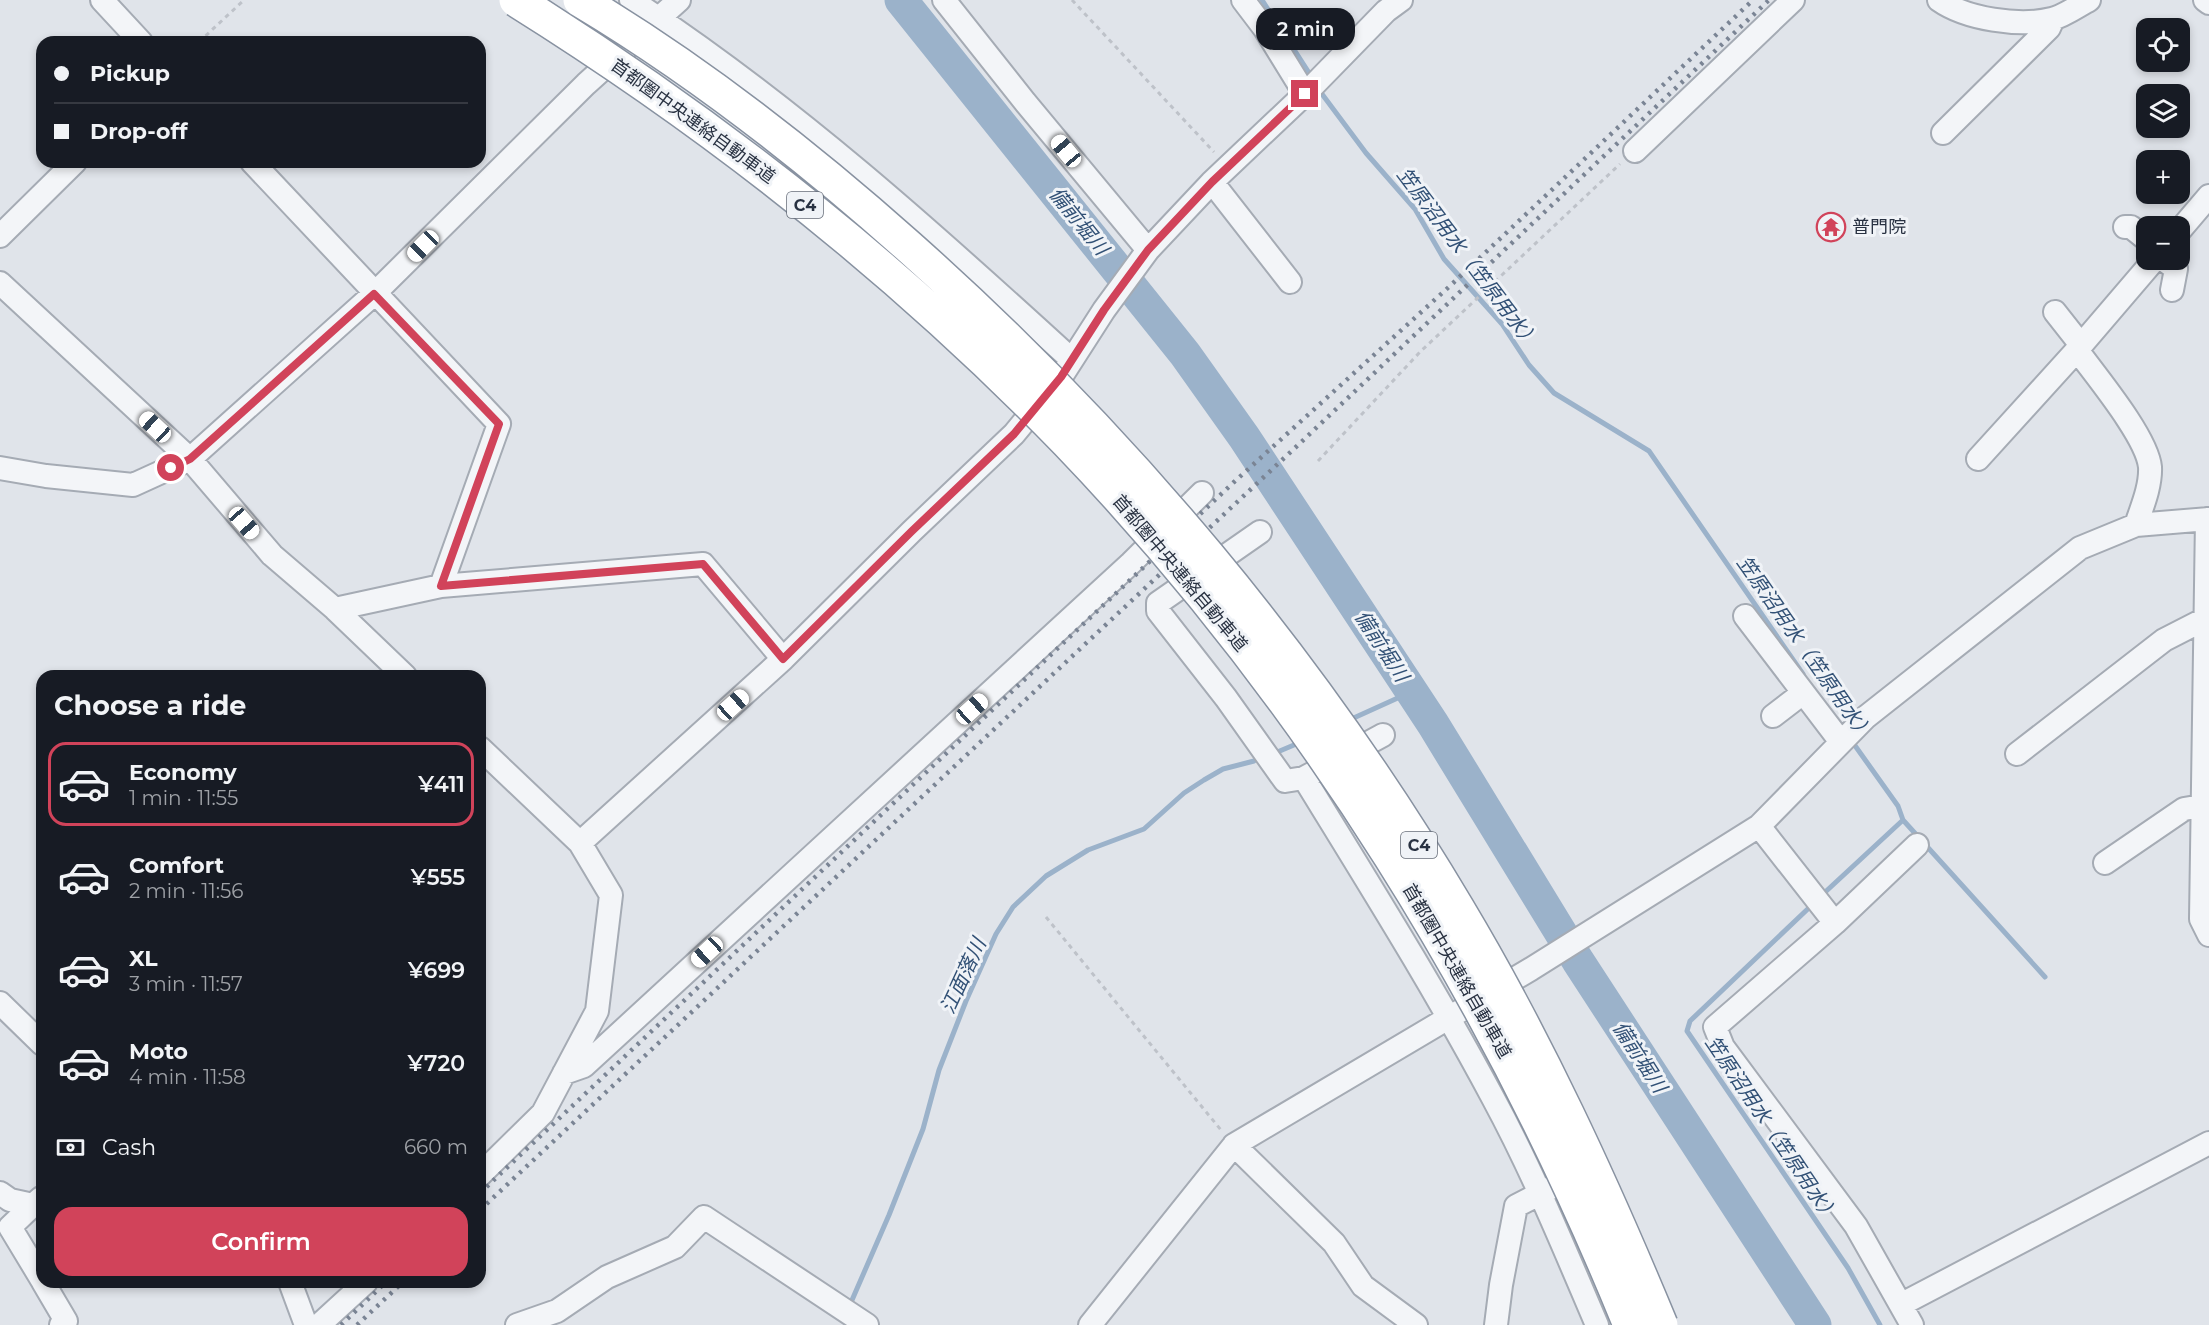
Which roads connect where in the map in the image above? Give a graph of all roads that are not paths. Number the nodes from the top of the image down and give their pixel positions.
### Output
1 (102, 0) edge
2 (516, 0) edge
3 (579, 0) edge
4 (631, 0) edge
5 (679, 0) edge
6 (944, 0) edge
7 (1243, 0) edge
8 (1401, 0) edge
9 (1793, 0) edge
10 (1939, 0) edge
11 (2090, 0) edge
12 (2205, 0) edge
13 (2209, 3) edge
14 (659, 19) junction
15 (2053, 19) junction
16 (135, 36) edge
17 (1307, 92) junction
18 (1943, 133) dead end
19 (1635, 151) road end
20 (69, 168) edge
21 (258, 168) edge
22 (1220, 175) junction
23 (2209, 196) edge
24 (2190, 218) edge
25 (2125, 227) dead end
26 (2136, 231) edge
27 (0, 236) edge
28 (1147, 251) junction
29 (2145, 270) edge
30 (2176, 270) edge
31 (1290, 282) dead end
32 (0, 283) edge
33 (2172, 290) dead end
34 (374, 294) junction
35 (2055, 312) dead end
36 (2079, 348) junction
37 (1072, 360) junction
38 (190, 459) junction
39 (1978, 459) dead end
40 (0, 468) edge
41 (1202, 493) dead end
42 (2208, 519) edge
43 (2136, 525) junction
44 (1260, 532) dead end
45 (441, 586) junction
46 (334, 609) junction
47 (1745, 616) dead end
48 (2205, 619) junction
49 (2207, 646) edge
50 (783, 659) junction
51 (399, 670) edge
52 (1803, 693) junction
53 (1773, 716) dead end
54 (1383, 735) dead end
55 (2206, 739) edge
56 (1841, 742) junction
57 (486, 754) edge
58 (2017, 754) dead end
59 (1304, 778) junction
60 (2202, 806) junction
61 (1759, 826) junction
62 (580, 843) junction
63 (1917, 845) dead end
64 (2105, 863) dead end
65 (1835, 923) junction
66 (2209, 934) edge
67 (0, 1003) edge
68 (1449, 1017) junction
69 (36, 1038) edge
70 (564, 1073) junction
71 (2209, 1143) edge
72 (1234, 1145) junction
73 (486, 1169) edge
74 (1584, 1171) dead end
75 (0, 1193) edge
76 (1541, 1193) junction
77 (36, 1201) edge
78 (36, 1202) edge
79 (36, 1270) edge
80 (47, 1288) edge
81 (292, 1288) edge
82 (359, 1288) edge
83 (1902, 1304) junction
84 (854, 1316) edge
85 (61, 1325) edge
86 (306, 1325) edge
87 (319, 1325) edge
88 (517, 1325) edge
89 (1090, 1325) edge
90 (1416, 1325) edge
91 (1496, 1325) edge
92 (1597, 1325) edge
93 (1630, 1325) edge
94 (1661, 1325) edge
95 (1912, 1325) edge

1 - 16 street
2 - 93 highway, 首都圏中央連絡自動車道 / C4, bridge
3 - 94 highway, 首都圏中央連絡自動車道 / C4, bridge
4 - 14 street
5 - 14 street
6 - 28 street
7 - 17 street
8 - 17 street
9 - 19 street
10 - 15 street
11 - 15 street
12 - 13 street
14 - 34 street
14 - 37 street
15 - 18 street
17 - 22 street
20 - 27 street
21 - 34 street
22 - 28 street
22 - 31 street
23 - 24 street
25 - 26 street
28 - 37 street
29 - 36 street
30 - 33 street
32 - 38 street
34 - 38 street
34 - 45 street
35 - 36 street
36 - 39 street
36 - 43 street
37 - 50 street
38 - 40 street
38 - 46 street
41 - 70 street
42 - 43 street
42 - 48 street
43 - 56 street
44 - 59 street
45 - 46 street
45 - 50 street
46 - 51 street
47 - 52 street
48 - 49 street
48 - 58 street
49 - 55 street
50 - 62 street
52 - 53 street
52 - 56 street
54 - 59 street
55 - 60 street
56 - 61 street
57 - 62 street
59 - 68 street
60 - 64 street
60 - 66 street
61 - 65 street
61 - 68 street
62 - 70 street
63 - 65 street
65 - 83 street
67 - 69 street
68 - 72 street
68 - 76 street
70 - 73 street
71 - 83 street
72 - 89 street
72 - 90 street
74 - 76 street
75 - 77 street
76 - 91 street
76 - 92 street
78 - 79 street
80 - 85 street
81 - 86 street
82 - 87 street
83 - 95 street
84 - 88 street

